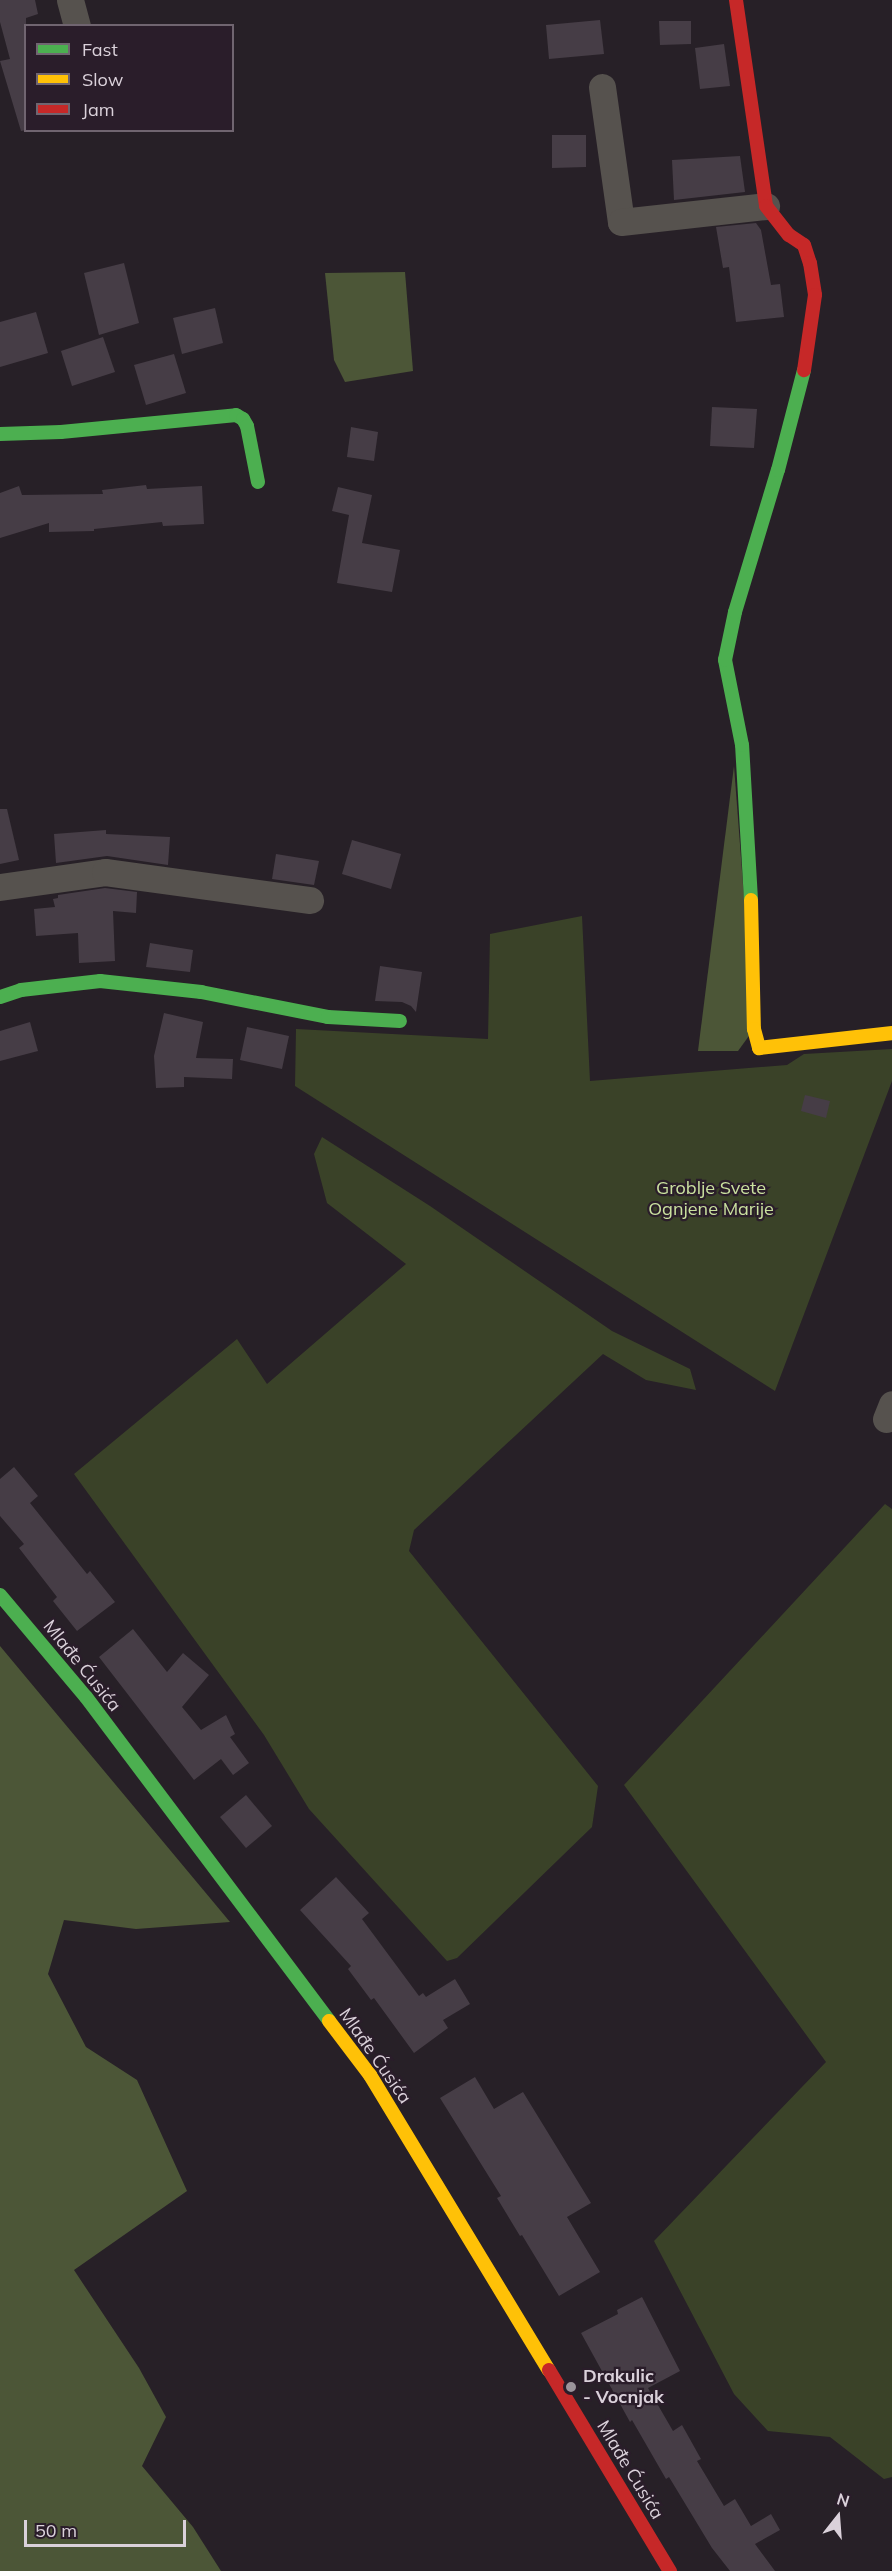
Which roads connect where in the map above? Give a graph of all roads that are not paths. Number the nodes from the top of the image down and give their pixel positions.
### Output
1 (70, 0) edge
2 (736, 0) edge
3 (76, 24) edge
4 (602, 87) dead end
5 (766, 206) junction
6 (0, 434) edge
7 (258, 482) dead end
8 (0, 887) edge
9 (310, 900) dead end
10 (0, 997) edge
11 (400, 1021) dead end
12 (892, 1033) edge
13 (0, 1595) edge
14 (670, 2571) edge

1 - 3 street
2 - 5 street
4 - 5 street
5 - 12 street
6 - 7 street
8 - 9 street
10 - 11 street
13 - 14 street, Mlađe Ćusića

